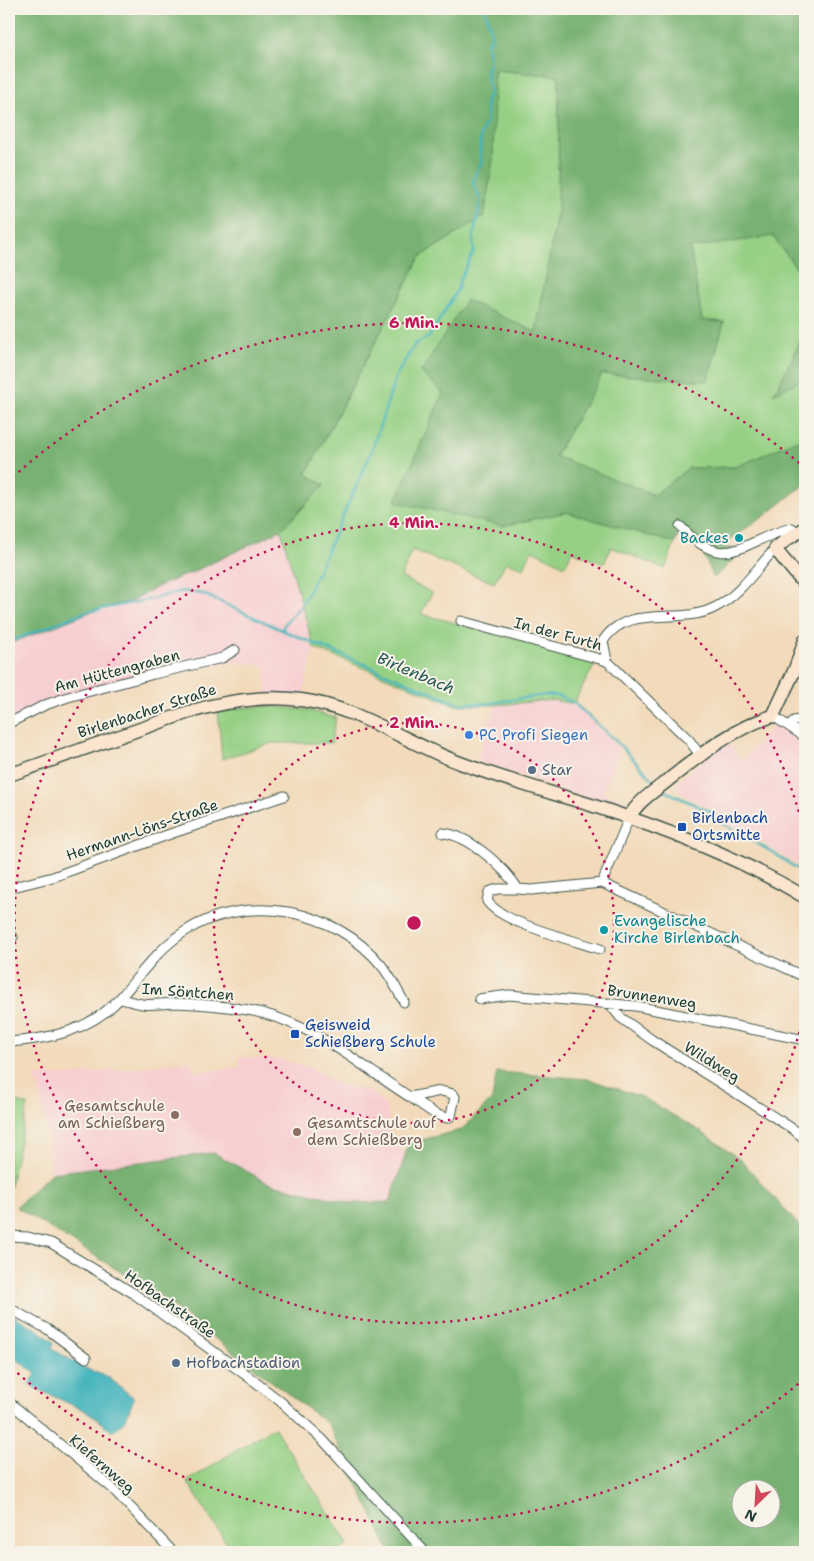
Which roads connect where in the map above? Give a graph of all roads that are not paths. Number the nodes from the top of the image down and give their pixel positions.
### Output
1 (680, 526) dead end
2 (801, 530) edge
3 (775, 550) junction
4 (805, 585) edge
5 (461, 621) dead end
6 (805, 640) edge
7 (235, 650) dead end
8 (607, 661) junction
9 (773, 716) junction
10 (805, 720) edge
11 (9, 723) edge
12 (789, 726) junction
13 (805, 737) edge
14 (700, 755) junction
15 (9, 775) edge
16 (284, 796) dead end
17 (629, 818) junction
18 (443, 833) dead end
19 (602, 883) junction
20 (9, 888) edge
21 (518, 889) junction
22 (805, 897) edge
23 (600, 949) dead end
24 (805, 977) edge
25 (120, 998) junction
26 (479, 1000) dead end
27 (404, 1002) dead end
28 (609, 1003) junction
29 (805, 1040) edge
30 (9, 1042) edge
31 (410, 1097) junction
32 (805, 1139) edge
33 (9, 1236) edge
34 (9, 1308) edge
35 (86, 1358) dead end
36 (9, 1402) edge
37 (173, 1552) edge
38 (425, 1552) edge

1 - 2 street
2 - 3 main road
3 - 4 main road
3 - 8 street
5 - 8 street, In der Furth
6 - 9 main road
7 - 11 street, Am Hüttengraben
8 - 14 street, In der Furth
9 - 12 street
9 - 14 main road
10 - 12 street
12 - 13 street
14 - 17 main road
15 - 17 main road, Birlenbacher Straße
16 - 20 street, Hermann-Löns-Straße
17 - 19 street
17 - 22 main road, Birlenbacher Straße
18 - 21 street
19 - 21 street
19 - 24 street
21 - 23 street
25 - 27 street
25 - 30 street
25 - 31 street, Im Söntchen
26 - 28 street, Brunnenweg
28 - 29 street, Brunnenweg
28 - 32 street, Wildweg
31 - 31 street, Im Söntchen
33 - 38 street, Hofbachstraße
34 - 35 street
36 - 37 street, Kiefernweg

